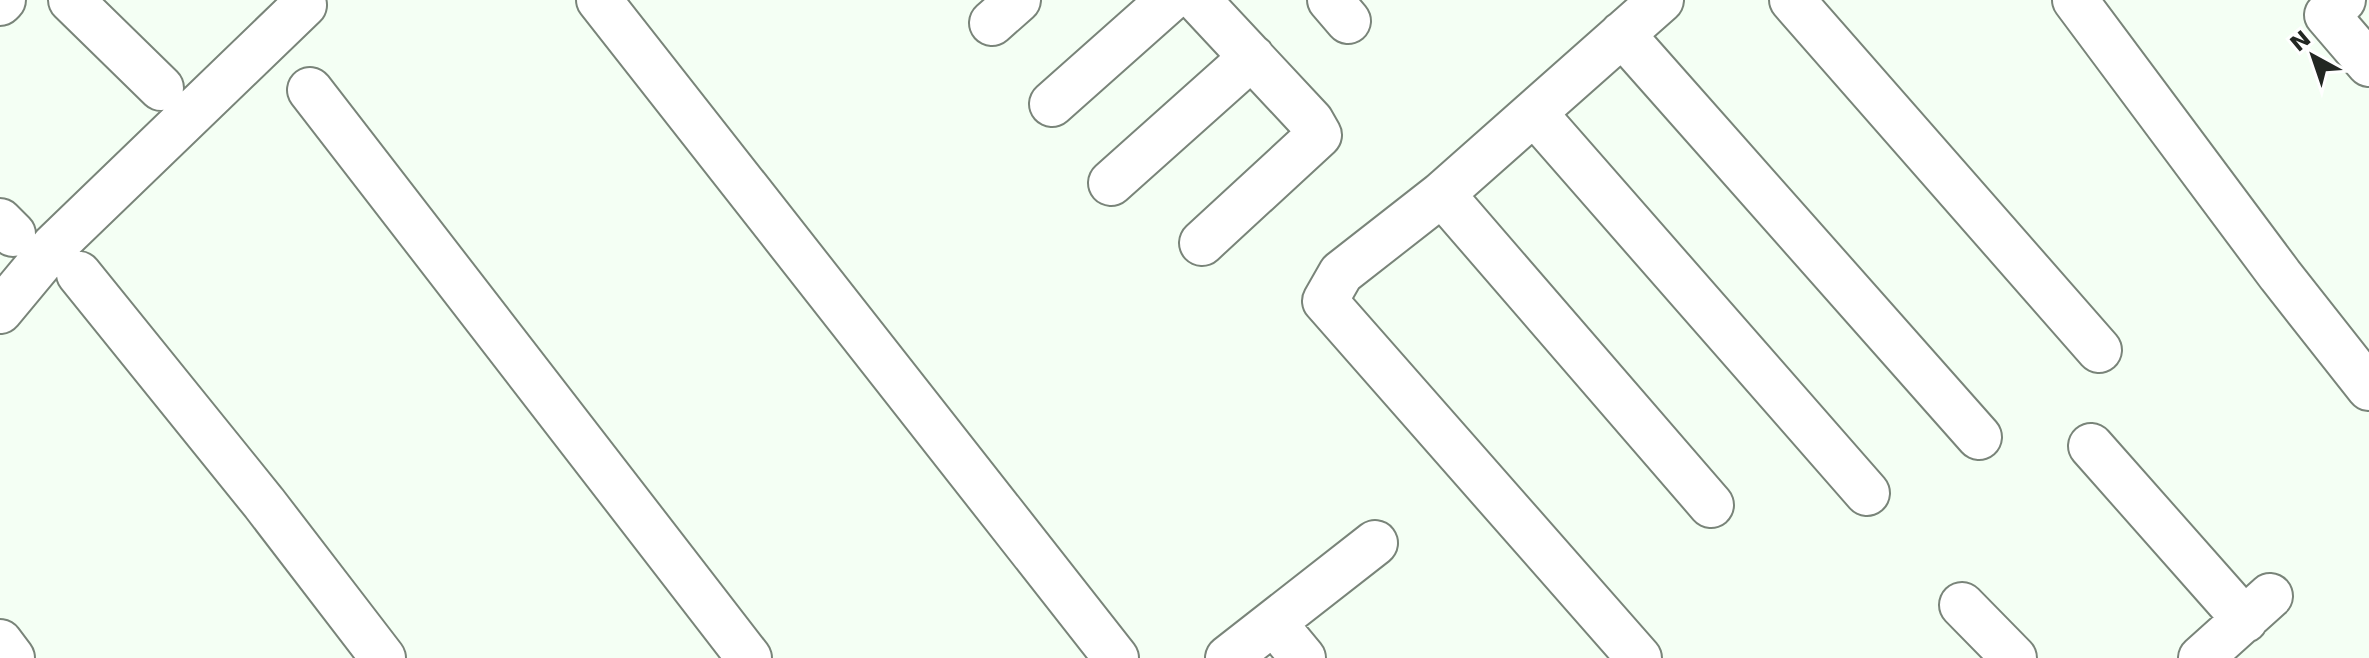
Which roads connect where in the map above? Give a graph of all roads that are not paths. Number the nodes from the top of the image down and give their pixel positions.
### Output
1 (71, 0) edge
2 (599, 0) edge
3 (1169, 0) edge
4 (1198, 0) edge
5 (1661, 0) edge
6 (1792, 0) edge
7 (2075, 0) edge
8 (2343, 0) edge
9 (305, 2) edge
10 (1622, 34) junction
11 (1252, 57) junction
12 (2369, 64) edge
13 (161, 88) dead end
14 (310, 90) dead end
15 (1052, 104) dead end
16 (1535, 114) junction
17 (1111, 183) dead end
18 (1442, 194) junction
19 (1202, 243) dead end
20 (79, 274) dead end
21 (0, 311) edge
22 (2099, 350) dead end
23 (2369, 388) edge
24 (1979, 437) dead end
25 (2091, 446) dead end
26 (1867, 493) dead end
27 (1711, 505) dead end
28 (1375, 543) dead end
29 (1962, 605) dead end
30 (1274, 623) junction
31 (0, 642) edge
32 (12, 658) edge
33 (383, 658) edge
34 (749, 658) edge
35 (1116, 658) edge
36 (1228, 658) edge
37 (1303, 658) edge
38 (1639, 658) edge
39 (2014, 658) edge
40 (2201, 658) edge

1 - 13 street
2 - 35 street
3 - 15 street
4 - 11 street
5 - 10 street
6 - 22 street
7 - 23 street
8 - 12 street
9 - 21 street
10 - 16 street
10 - 24 street
11 - 17 street
11 - 19 street
14 - 34 street
16 - 18 street
16 - 26 street
18 - 27 street
18 - 38 street
20 - 33 street
25 - 40 street
28 - 30 street
29 - 39 street
30 - 36 street
30 - 37 street
31 - 32 street

